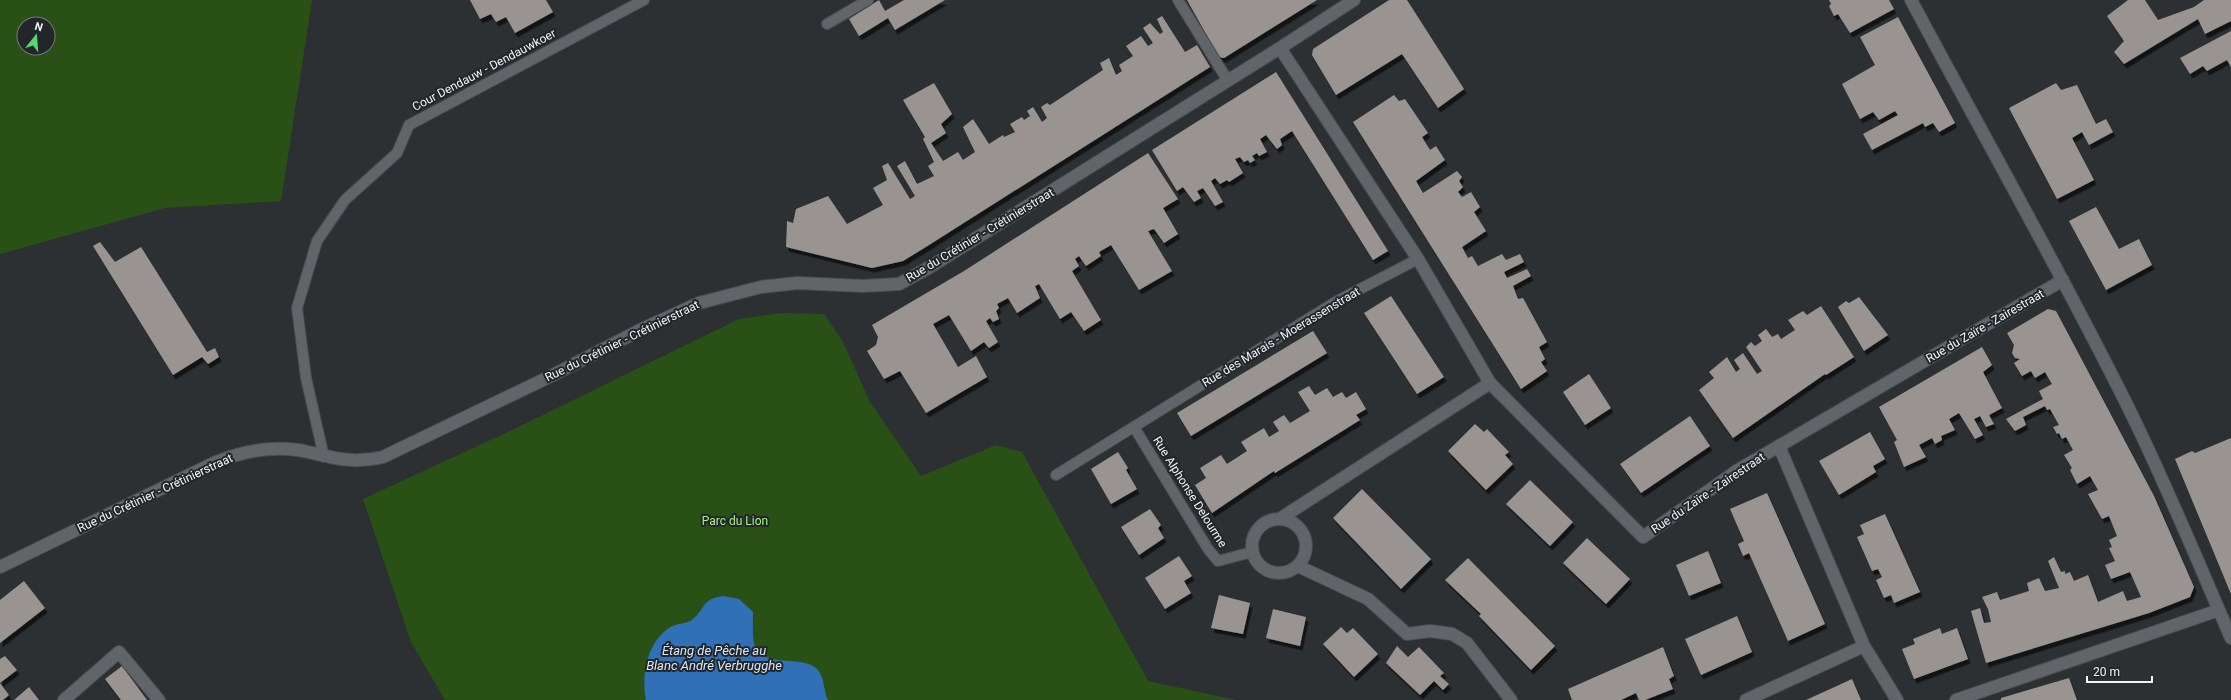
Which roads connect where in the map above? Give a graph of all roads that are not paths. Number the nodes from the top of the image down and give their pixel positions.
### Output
1 (644, 0) edge
2 (868, 0) edge
3 (1178, 0) edge
4 (1354, 0) edge
5 (1911, 0) edge
6 (827, 24) dead end
7 (1280, 48) junction
8 (1228, 81) junction
9 (1418, 259) junction
10 (2063, 280) junction
11 (1490, 382) junction
12 (1134, 427) junction
13 (1779, 446) junction
14 (324, 457) junction
15 (1056, 475) dead end
16 (1281, 518) junction
17 (1252, 552) junction
18 (1298, 566) junction
19 (0, 567) edge
20 (2219, 610) junction
21 (2231, 638) edge
22 (1864, 646) junction
23 (64, 700) edge
24 (159, 700) edge
25 (1512, 700) edge
26 (1746, 700) edge
27 (1897, 700) edge
28 (1956, 700) edge

1 - 14 lane, Cour Dendauw - Dendauwkoer
2 - 6 lane
3 - 8 lane
4 - 7 street, Rue du Crétinier - Crétinierstraat
5 - 10 street
7 - 8 street, Rue du Crétinier - Crétinierstraat
7 - 9 street
8 - 14 street, Rue du Crétinier - Crétinierstraat
9 - 11 street, Rue du Zaïre - Zairestraat
9 - 12 lane, Rue des Marais - Moerassenstraat
10 - 13 street, Rue du Zaïre - Zairestraat
10 - 20 street
11 - 13 street, Rue du Zaïre - Zairestraat
11 - 16 street
12 - 15 lane, Rue des Marais - Moerassenstraat
12 - 17 lane, Rue Alphonse Delourme
13 - 22 street
14 - 19 street, Rue du Crétinier - Crétinierstraat
16 - 17 street
16 - 18 street
17 - 18 street
18 - 25 street
20 - 21 street
20 - 28 street
22 - 26 street
22 - 27 street
23 - 24 street

